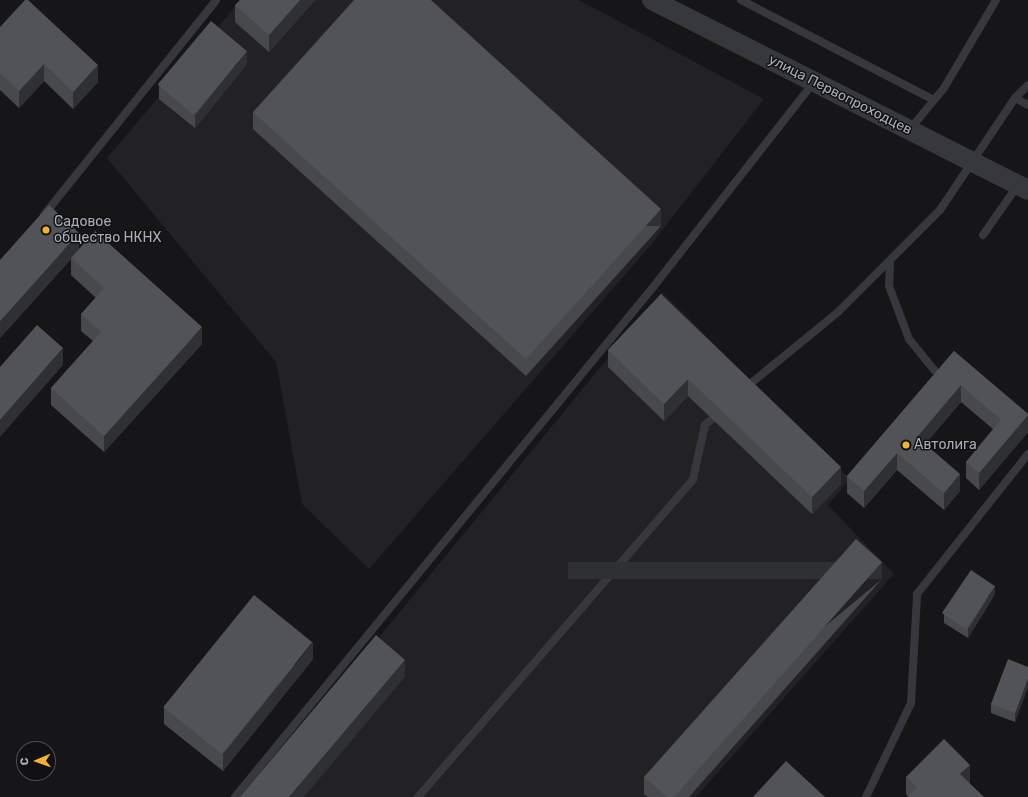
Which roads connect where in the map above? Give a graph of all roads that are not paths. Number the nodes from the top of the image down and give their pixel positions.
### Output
1 (216, 0) edge
2 (652, 0) edge
3 (741, 0) edge
4 (996, 0) edge
5 (815, 82) junction
6 (1028, 85) edge
7 (1015, 98) junction
8 (934, 100) junction
9 (1028, 105) edge
10 (910, 130) junction
11 (971, 161) junction
12 (1023, 188) edge
13 (39, 220) edge
14 (983, 235) dead end
15 (890, 262) junction
16 (934, 370) dead end
17 (738, 395) edge
18 (728, 404) edge
19 (1028, 454) edge
20 (235, 797) edge
21 (418, 797) edge
22 (866, 797) edge

1 - 13 lane
2 - 5 street, улица Первопроходцев
3 - 8 lane
4 - 8 lane
5 - 10 street, улица Первопроходцев
5 - 20 lane
6 - 7 lane
7 - 9 lane
7 - 11 lane
8 - 10 lane
10 - 11 street, улица Первопроходцев
11 - 12 street, улица Первопроходцев
11 - 15 lane
12 - 14 lane
15 - 16 lane
15 - 17 lane
18 - 21 lane
19 - 22 lane

